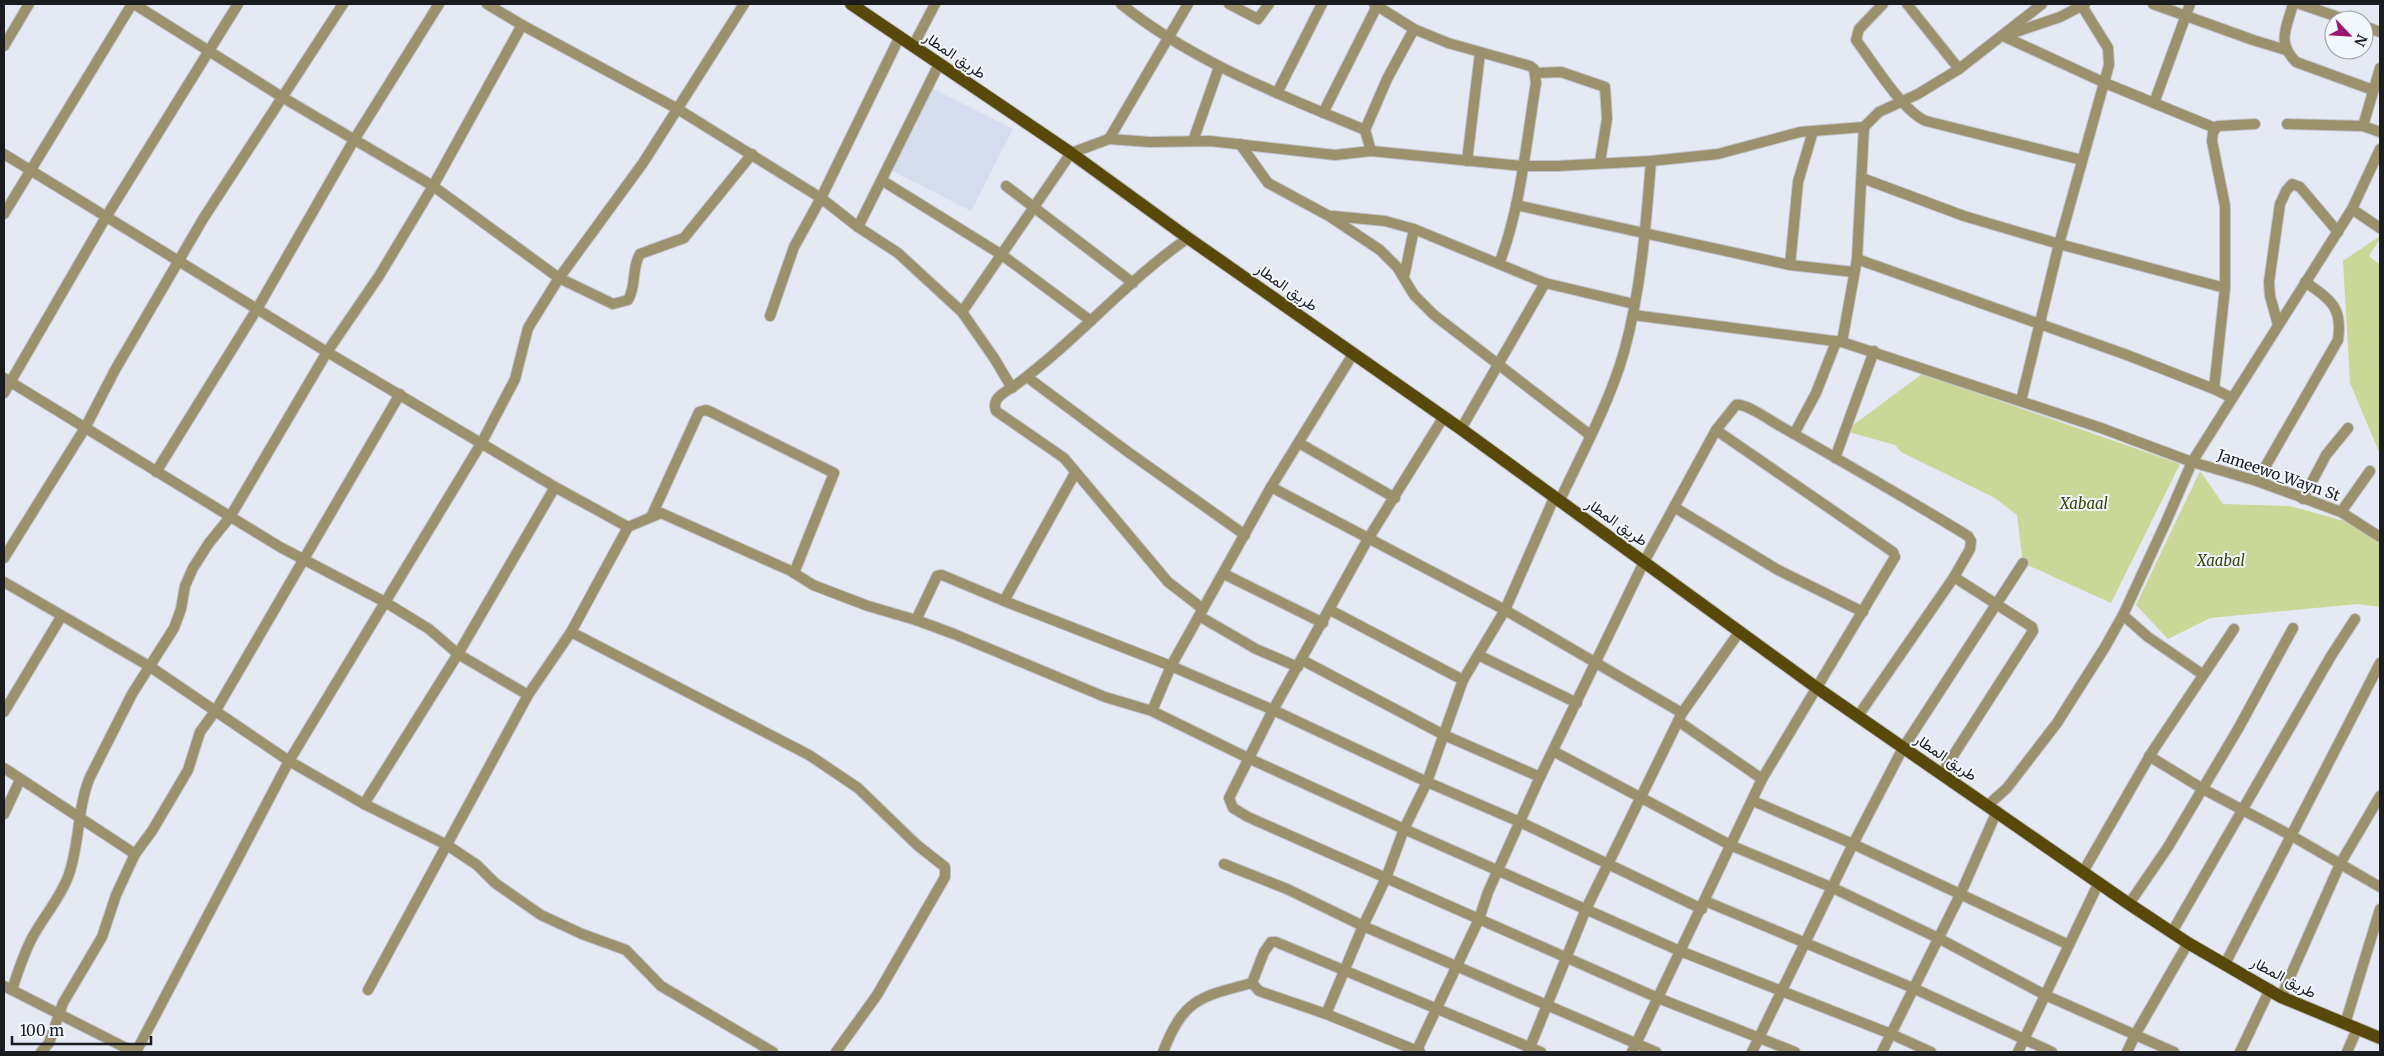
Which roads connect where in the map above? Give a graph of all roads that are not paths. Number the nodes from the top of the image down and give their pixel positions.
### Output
1 (29, 4) edge
2 (133, 4) edge
3 (238, 4) edge
4 (344, 4) edge
5 (439, 4) edge
6 (487, 4) edge
7 (744, 4) edge
8 (851, 4) edge
9 (936, 4) edge
10 (1120, 4) edge
11 (1188, 4) edge
12 (1230, 4) edge
13 (1269, 4) edge
14 (1322, 4) edge
15 (1883, 4) edge
16 (1907, 4) edge
17 (2042, 4) edge
18 (2153, 4) edge
19 (2190, 4) edge
20 (2293, 4) edge
21 (2300, 4) edge
22 (1375, 5) edge
23 (2084, 5) edge
24 (2324, 12) edge
25 (2186, 16) junction
26 (522, 25) junction
27 (1414, 29) junction
28 (900, 36) junction
29 (1167, 36) junction
30 (2003, 36) junction
31 (4, 46) edge
32 (913, 46) junction
33 (2286, 50) junction
34 (208, 51) junction
35 (1480, 54) junction
36 (939, 64) junction
37 (1219, 67) junction
38 (2380, 68) edge
39 (1959, 69) junction
40 (1536, 73) junction
41 (2105, 83) junction
42 (2373, 90) junction
43 (1277, 93) junction
44 (282, 97) junction
45 (1902, 102) junction
46 (2154, 103) junction
47 (676, 108) junction
48 (1324, 113) junction
49 (2255, 124) dead end
50 (2287, 124) dead end
51 (2363, 126) junction
52 (1864, 127) junction
53 (2215, 128) junction
54 (1365, 130) junction
55 (1813, 131) junction
56 (2380, 132) edge
57 (354, 140) junction
58 (1109, 140) junction
59 (1193, 141) junction
60 (1240, 144) junction
61 (2380, 149) edge
62 (1371, 151) junction
63 (1071, 153) junction
64 (4, 154) edge
65 (752, 154) junction
66 (2082, 160) junction
67 (1467, 161) junction
68 (1651, 161) junction
69 (1600, 162) junction
70 (1522, 166) junction
71 (30, 170) junction
72 (1862, 178) junction
73 (883, 181) junction
74 (433, 186) junction
75 (1006, 186) dead end
76 (821, 198) junction
77 (1516, 205) junction
78 (1033, 207) junction
79 (2352, 209) junction
80 (4, 214) edge
81 (1329, 216) junction
82 (106, 217) junction
83 (858, 227) junction
84 (2380, 228) edge
85 (1414, 230) junction
86 (2338, 232) junction
87 (1644, 233) junction
88 (1188, 238) junction
89 (2059, 244) junction
90 (1002, 255) junction
91 (1856, 259) junction
92 (179, 262) junction
93 (1498, 264) junction
94 (1790, 265) junction
95 (1854, 272) junction
96 (1404, 277) junction
97 (559, 278) junction
98 (2305, 282) junction
99 (1133, 283) junction
100 (1544, 283) junction
101 (2225, 288) junction
102 (1634, 304) junction
103 (257, 309) junction
104 (962, 312) junction
105 (770, 316) dead end
106 (1633, 316) junction
107 (1091, 320) junction
108 (2040, 324) junction
109 (2278, 325) junction
110 (1839, 342) junction
111 (327, 352) junction
112 (1874, 352) junction
113 (1353, 354) junction
114 (1498, 364) junction
115 (1027, 376) junction
116 (7, 380) edge
117 (1012, 388) junction
118 (2214, 389) junction
119 (4, 393) edge
120 (400, 394) junction
121 (2232, 398) junction
122 (2022, 401) junction
123 (1443, 418) junction
124 (85, 428) junction
125 (2348, 428) dead end
126 (1460, 429) junction
127 (1716, 430) junction
128 (1794, 434) junction
129 (1590, 435) junction
130 (482, 442) junction
131 (1299, 442) junction
132 (1835, 458) junction
133 (2192, 462) junction
134 (2370, 471) dead end
135 (156, 472) junction
136 (1075, 473) junction
137 (2257, 481) junction
138 (555, 487) junction
139 (1271, 487) junction
140 (1395, 498) junction
141 (2303, 498) junction
142 (1557, 500) junction
143 (1674, 507) junction
144 (2341, 512) junction
145 (652, 515) junction
146 (230, 517) junction
147 (628, 527) junction
148 (1245, 535) junction
149 (2380, 536) edge
150 (1368, 539) junction
151 (4, 558) edge
152 (302, 560) junction
153 (1644, 562) junction
154 (2023, 563) dead end
155 (794, 574) junction
156 (1224, 574) junction
157 (1954, 576) junction
158 (4, 582) edge
159 (1004, 601) junction
160 (385, 602) junction
161 (1996, 604) junction
162 (1330, 610) junction
163 (1505, 610) junction
164 (1201, 612) junction
165 (1863, 612) junction
166 (2123, 615) junction
167 (61, 617) junction
168 (2355, 619) dead end
169 (916, 620) junction
170 (1322, 622) junction
171 (2293, 628) dead end
172 (2234, 629) dead end
173 (1740, 631) junction
174 (571, 632) junction
175 (458, 654) junction
176 (1478, 655) junction
177 (1597, 662) junction
178 (1300, 663) junction
179 (2380, 663) edge
180 (149, 666) junction
181 (1170, 666) junction
182 (2202, 674) junction
183 (1463, 680) junction
184 (1818, 688) junction
185 (528, 695) junction
186 (1576, 703) junction
187 (216, 710) junction
188 (1273, 710) junction
189 (1152, 711) junction
190 (4, 712) edge
191 (1858, 716) junction
192 (1680, 717) junction
193 (1444, 735) junction
194 (1903, 748) junction
195 (1553, 751) junction
196 (2149, 756) junction
197 (1250, 759) junction
198 (289, 761) junction
199 (4, 768) edge
200 (1942, 773) junction
201 (1540, 777) junction
202 (1762, 779) junction
203 (20, 780) junction
204 (1426, 782) junction
205 (2203, 788) junction
206 (2380, 796) edge
207 (1640, 799) junction
208 (1753, 801) junction
209 (364, 804) junction
210 (1992, 808) junction
211 (2244, 809) junction
212 (4, 814) edge
213 (78, 817) junction
214 (1520, 822) junction
215 (1404, 829) junction
216 (2292, 836) junction
217 (1853, 844) junction
218 (447, 845) junction
219 (1730, 845) junction
220 (135, 854) junction
221 (1224, 864) dead end
222 (2340, 864) junction
223 (1608, 866) junction
224 (1498, 871) junction
225 (2083, 872) junction
226 (1386, 878) junction
227 (2099, 882) junction
228 (2380, 887) edge
229 (1833, 888) junction
230 (1960, 895) junction
231 (2129, 904) junction
232 (1703, 905) junction
233 (1586, 909) junction
234 (2380, 910) edge
235 (1479, 919) junction
236 (1363, 926) junction
237 (2172, 932) junction
238 (1938, 938) junction
239 (2188, 943) junction
240 (1806, 945) junction
241 (2069, 945) junction
242 (1680, 951) junction
243 (1566, 958) junction
244 (2225, 964) junction
245 (1456, 966) junction
246 (1344, 972) junction
247 (1252, 983) junction
248 (8, 988) edge
249 (1913, 988) junction
250 (2270, 989) junction
251 (368, 990) dead end
252 (1783, 993) junction
253 (2045, 995) junction
254 (2282, 997) junction
255 (1658, 998) junction
256 (1549, 1005) junction
257 (1437, 1009) junction
258 (59, 1013) junction
259 (1326, 1014) junction
260 (2351, 1027) junction
261 (1891, 1034) junction
262 (2135, 1035) junction
263 (1760, 1038) junction
264 (2380, 1038) edge
265 (2024, 1040) junction
266 (1634, 1048) edge
267 (1529, 1050) edge
268 (41, 1052) edge
269 (773, 1052) edge
270 (836, 1052) edge
271 (1163, 1052) edge
272 (1417, 1052) edge
273 (1541, 1052) edge
274 (1656, 1052) edge
275 (1752, 1052) edge
276 (1794, 1052) edge
277 (1882, 1052) edge
278 (1931, 1052) edge
279 (2018, 1052) edge
280 (2052, 1052) edge
281 (2127, 1052) edge
282 (2174, 1052) edge
283 (2240, 1052) edge
284 (2347, 1052) edge

1 - 31 street
2 - 34 street
2 - 71 street
3 - 34 street
4 - 44 street
5 - 57 street
6 - 26 street
7 - 47 street
8 - 28 main road, طريق المطار
9 - 32 street
10 - 29 street
11 - 29 street
12 - 13 street
14 - 43 street
15 - 45 street
16 - 39 street
17 - 30 street
18 - 25 street
19 - 25 street
20 - 33 street
21 - 24 street
22 - 27 street
22 - 48 street
23 - 30 street
23 - 41 street
25 - 33 street
25 - 46 street
26 - 47 street
26 - 74 street
27 - 35 street
27 - 54 street
28 - 32 main road, طريق المطار
28 - 76 street
29 - 37 street
29 - 58 street
30 - 39 street
30 - 41 street
32 - 36 main road, طريق المطار
33 - 42 street
34 - 44 street
34 - 82 street
35 - 40 street
35 - 67 street
36 - 63 main road, طريق المطار
36 - 73 street
37 - 43 street
37 - 59 street
38 - 42 street
39 - 45 street
40 - 69 street
40 - 70 street
41 - 46 street
41 - 66 street
42 - 51 street
43 - 48 street
44 - 57 street
44 - 92 street
45 - 52 street
45 - 66 street
46 - 53 street
47 - 65 street
47 - 97 street
48 - 54 street
49 - 53 street
50 - 51 street
51 - 56 street
52 - 55 street
52 - 72 street
53 - 101 street
54 - 62 street
55 - 68 street
55 - 94 street
57 - 74 street
57 - 103 street
58 - 59 street
58 - 63 street
59 - 60 street
60 - 62 street
60 - 81 street
61 - 79 street
62 - 67 street
63 - 78 street
63 - 88 main road, طريق المطار
64 - 71 street
65 - 76 street
65 - 97 street
66 - 89 street
67 - 70 street
68 - 69 street
68 - 87 street
69 - 70 street
70 - 77 street
71 - 80 street
71 - 82 street
72 - 89 street
72 - 91 street
73 - 83 street
73 - 90 street
74 - 97 street
74 - 111 street
75 - 78 street
76 - 83 street
76 - 105 street
77 - 87 street
77 - 93 street
78 - 90 street
78 - 99 street
79 - 84 street
79 - 86 street
81 - 85 street
81 - 96 street
82 - 92 street
82 - 116 street
83 - 104 street
85 - 93 street
85 - 96 street
86 - 98 street
86 - 109 street
87 - 94 street
87 - 102 street
88 - 99 street
88 - 113 main road, طريق المطار
89 - 101 street
89 - 108 street
90 - 104 street
90 - 107 street
91 - 95 street
91 - 108 street
92 - 103 street
92 - 124 street
93 - 100 street
94 - 95 street
95 - 110 street
96 - 114 street
97 - 130 street
98 - 109 street
98 - 137 street
99 - 107 street
100 - 102 street
100 - 114 street
101 - 118 street
102 - 106 street
103 - 111 street
103 - 135 street
104 - 117 street
106 - 110 street, Jameewo_Wayn St
106 - 129 street
107 - 115 street
108 - 118 street
108 - 122 street
109 - 121 street
110 - 112 street, Jameewo_Wayn St
110 - 128 street
111 - 120 street
111 - 146 street
112 - 122 street, Jameewo_Wayn St
112 - 132 street
113 - 123 main road, طريق المطار
113 - 131 street
114 - 126 street
114 - 129 street
115 - 117 street
115 - 148 street
116 - 119 street
116 - 124 street
117 - 136 street
118 - 121 street
120 - 130 street
120 - 152 street
121 - 133 street
122 - 133 street, Jameewo_Wayn St
123 - 126 main road, طريق المطار
123 - 140 street
124 - 135 street
124 - 151 street
125 - 141 street
126 - 142 main road, طريق المطار
127 - 128 street
127 - 143 street
127 - 165 street
128 - 132 street
129 - 142 street
130 - 138 street
130 - 160 street
131 - 139 street
131 - 140 street
132 - 157 street
133 - 137 street, Jameewo_Wayn St
133 - 166 street
134 - 144 street
135 - 146 street
136 - 159 street
136 - 164 street
137 - 141 street, Jameewo_Wayn St
138 - 147 street
138 - 175 street
139 - 148 street
139 - 150 street
140 - 150 street
141 - 144 street, Jameewo_Wayn St
142 - 153 main road, طريق المطار
142 - 163 street
143 - 153 street
143 - 165 street
144 - 149 street, Jameewo_Wayn St
145 - 147 street
145 - 155 street
145 - 155 street
146 - 152 street
146 - 180 street
147 - 174 street
148 - 156 street
150 - 162 street
150 - 163 street
152 - 160 street
152 - 187 street
153 - 173 main road, طريق المطار
153 - 177 street
154 - 161 street
155 - 169 street
156 - 164 street
156 - 170 street
157 - 161 street
157 - 191 street
158 - 167 street
159 - 169 street
159 - 181 street
160 - 175 street
160 - 198 street
161 - 194 street
161 - 200 street
162 - 170 street
162 - 183 street
163 - 176 street
163 - 177 street
164 - 178 street
164 - 181 street
165 - 184 street
166 - 182 street
166 - 210 street
167 - 180 street
167 - 190 street
168 - 211 street
169 - 189 street
170 - 178 street
171 - 205 street
172 - 182 street
173 - 184 main road, طريق المطار
173 - 192 street
174 - 185 street
174 - 270 street
175 - 185 street
175 - 209 street
176 - 183 street
176 - 186 street
177 - 186 street
177 - 192 street
178 - 188 street
178 - 193 street
179 - 216 street
180 - 187 street
180 - 213 street
181 - 188 street
181 - 189 street
182 - 196 street
183 - 193 street
184 - 191 main road, طريق المطار
184 - 202 street
185 - 218 street
186 - 195 street
187 - 198 street
187 - 220 street
188 - 197 street
188 - 204 street
189 - 197 street
191 - 194 main road, طريق المطار
192 - 202 street
192 - 207 street
193 - 201 street
193 - 204 street
194 - 200 main road, طريق المطار
194 - 217 street
195 - 201 street
195 - 207 street
196 - 205 street
196 - 225 street
197 - 215 street
197 - 226 street
198 - 209 street
198 - 258 street
199 - 203 street
200 - 210 main road, طريق المطار
201 - 214 street
202 - 208 street
203 - 212 street
203 - 213 street
204 - 214 street
204 - 215 street
205 - 211 street
205 - 231 street
206 - 222 street
207 - 219 street
207 - 223 street
208 - 217 street
208 - 219 street
209 - 218 street
210 - 225 main road, طريق المطار
210 - 230 street
211 - 216 street
211 - 237 street
213 - 220 street
213 - 248 street
214 - 223 street
214 - 224 street
215 - 224 street
215 - 226 street
216 - 222 street
216 - 244 street
217 - 229 street
217 - 230 street
218 - 251 street
218 - 269 street
219 - 229 street
219 - 232 street
220 - 258 street
221 - 236 street
222 - 228 street
222 - 254 street
223 - 232 street
223 - 233 street
224 - 233 street
224 - 235 street
225 - 227 main road, طريق المطار
226 - 235 street
226 - 236 street
227 - 231 main road, طريق المطار
227 - 241 street
229 - 238 street
229 - 240 street
230 - 238 street
230 - 241 street
231 - 237 main road, طريق المطار
232 - 240 street
232 - 242 street
233 - 242 street
233 - 243 street
234 - 260 street
235 - 243 street
235 - 245 street
236 - 245 street
236 - 246 street
237 - 239 main road, طريق المطار
238 - 249 street
238 - 253 street
239 - 244 main road, طريق المطار
239 - 262 street
240 - 249 street
240 - 252 street
241 - 253 street
242 - 252 street
242 - 255 street
243 - 255 street
243 - 256 street
244 - 250 main road, طريق المطار
245 - 256 street
245 - 257 street
246 - 247 street
246 - 257 street
246 - 259 street
247 - 259 street
247 - 271 street
248 - 258 street
249 - 261 street
249 - 265 street
250 - 254 main road, طريق المطار
250 - 283 street
252 - 261 street
252 - 263 street
253 - 262 street
253 - 265 street
254 - 260 main road, طريق المطار
255 - 263 street
255 - 266 street
256 - 266 street
256 - 267 street
257 - 267 street
257 - 272 street
258 - 268 street
259 - 272 street
260 - 264 main road, طريق المطار
260 - 284 street
261 - 277 street
261 - 278 street
262 - 281 street
262 - 282 street
263 - 275 street
263 - 276 street
265 - 279 street
265 - 280 street
266 - 274 street
267 - 273 street

